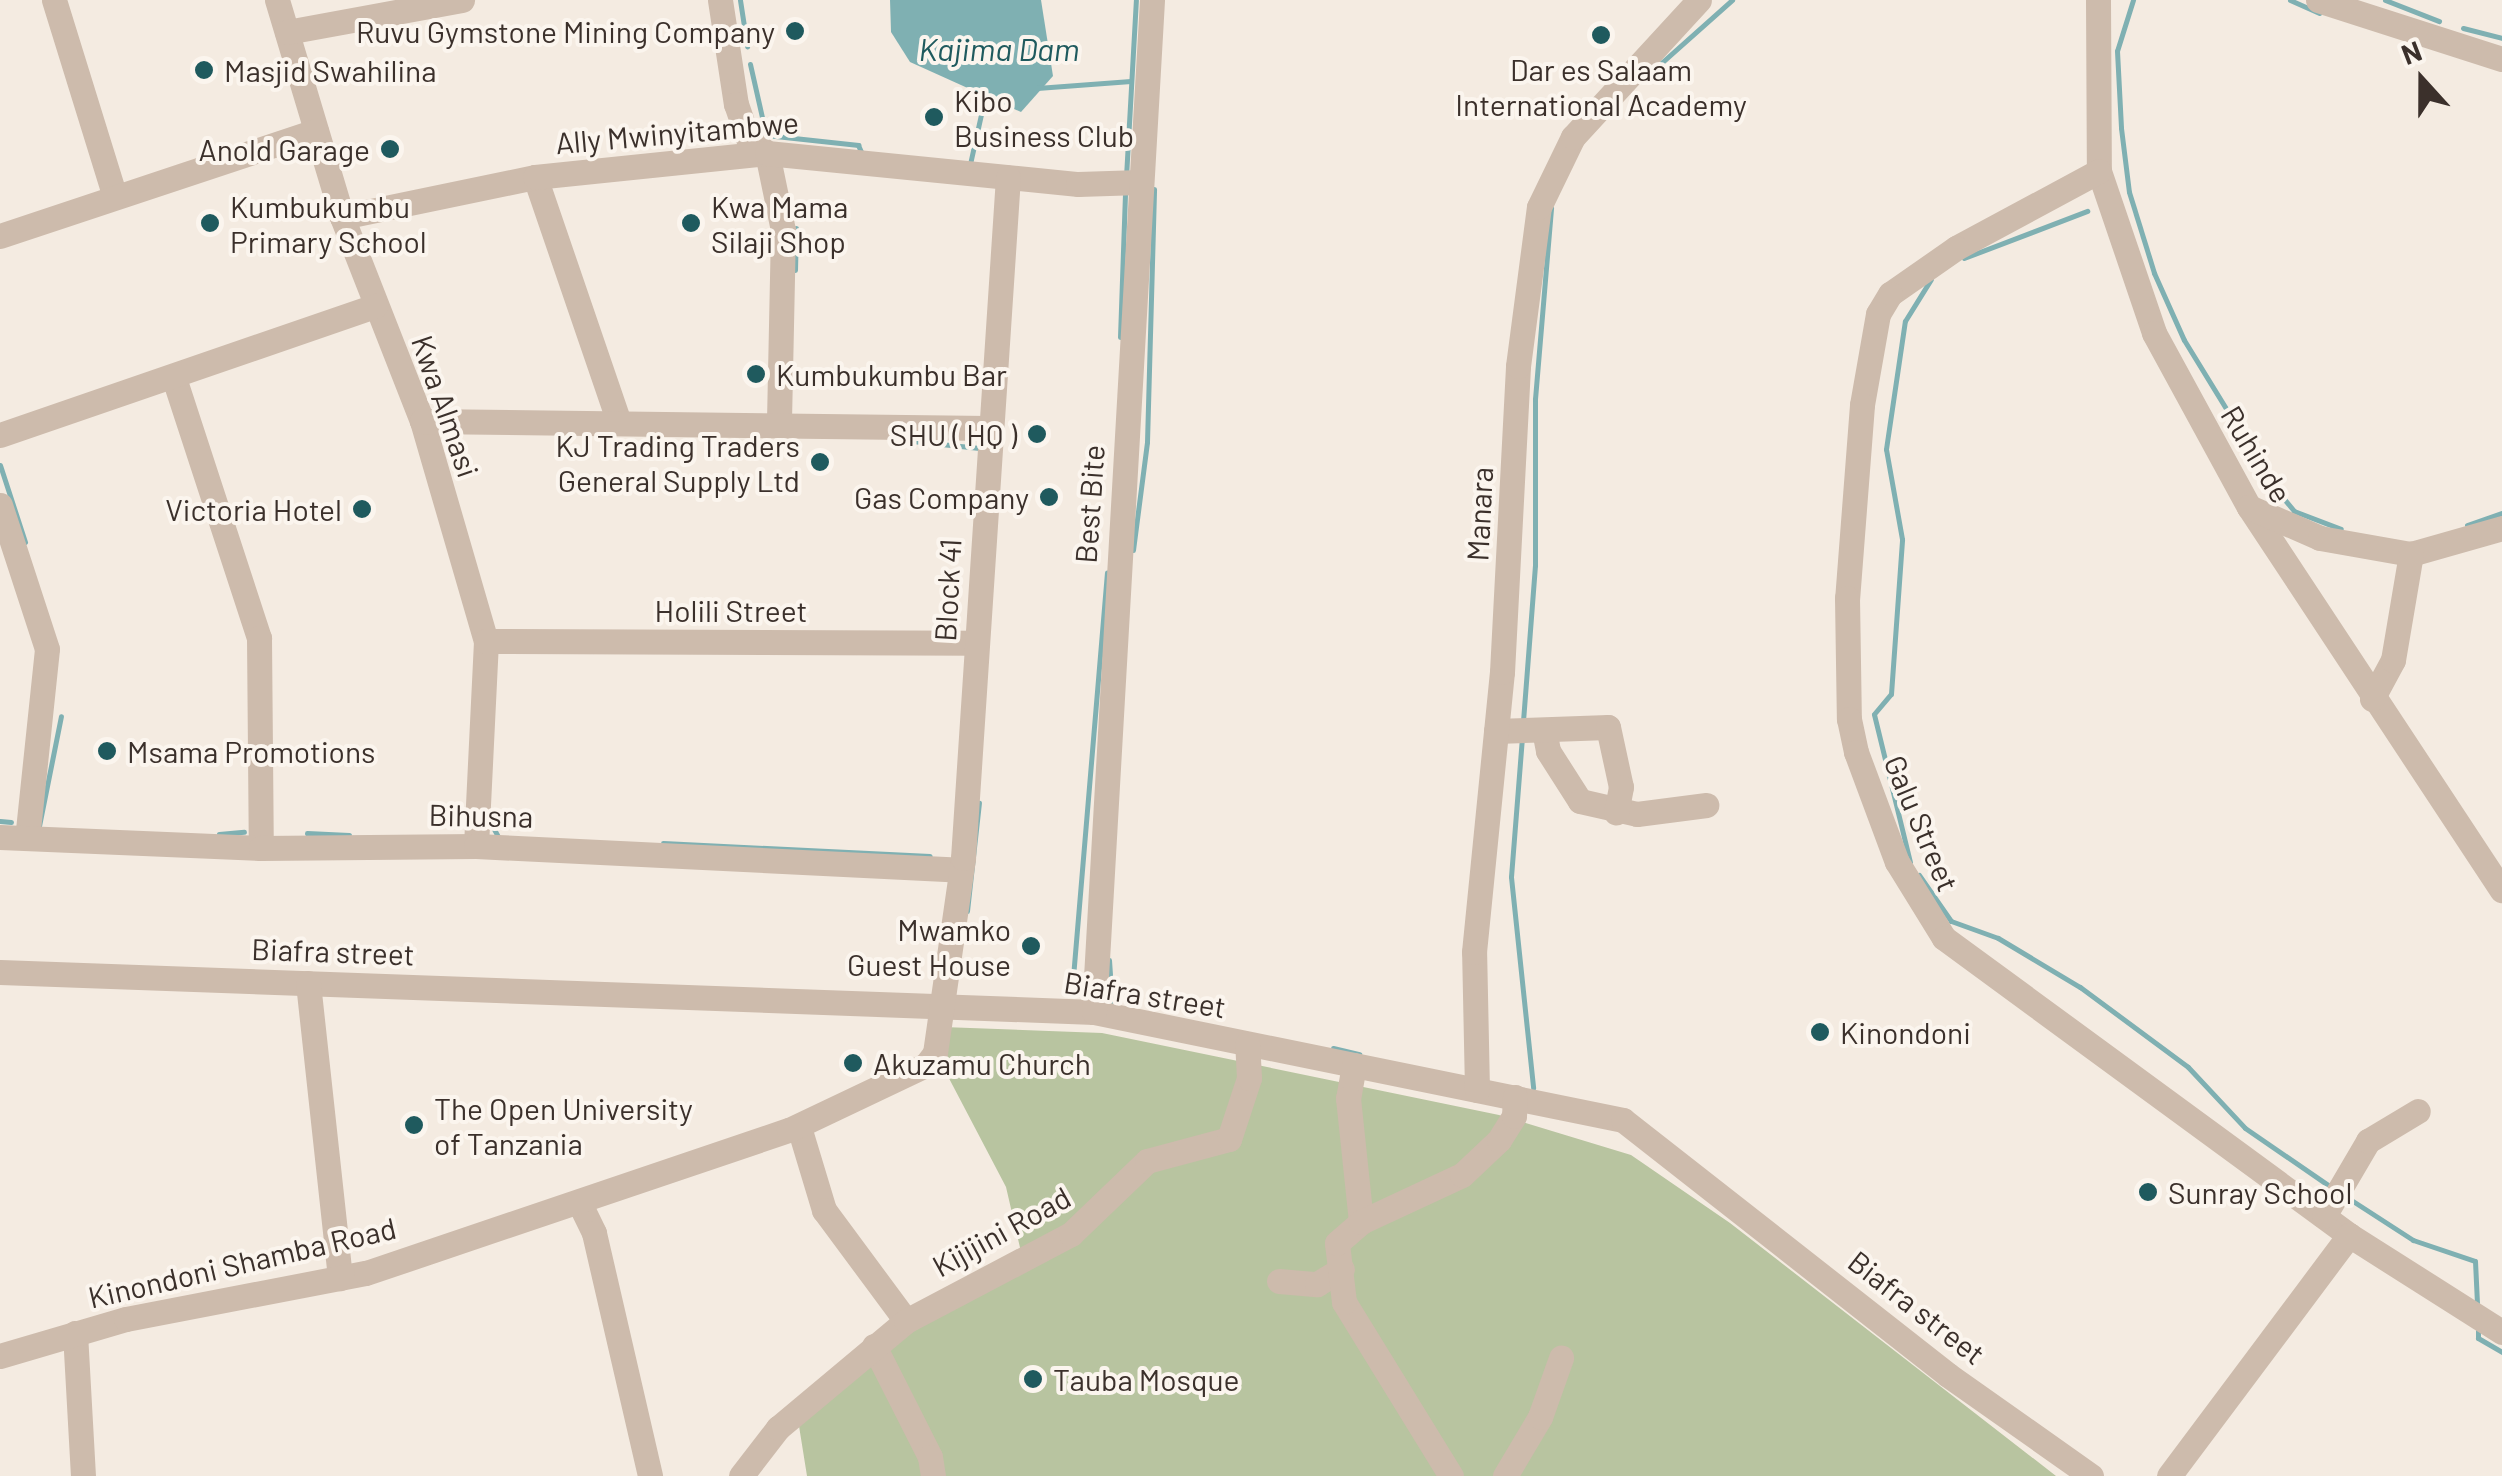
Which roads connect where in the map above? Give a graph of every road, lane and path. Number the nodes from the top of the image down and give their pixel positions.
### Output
1 (54, 0) edge
2 (276, 0) edge
3 (462, 0) edge
4 (720, 0) edge
5 (1152, 0) edge
6 (1700, 0) edge
7 (2098, 0) edge
8 (2318, 0) edge
9 (287, 32) junction
10 (2502, 59) edge
11 (316, 131) junction
12 (767, 153) junction
13 (2099, 170) junction
14 (535, 177) junction
15 (1008, 177) junction
16 (1140, 182) junction
17 (114, 197) junction
18 (342, 217) junction
19 (0, 236) edge
20 (375, 306) junction
21 (174, 378) junction
22 (779, 421) junction
23 (422, 422) junction
24 (619, 423) junction
25 (988, 428) junction
26 (0, 435) edge
27 (0, 505) edge
28 (2249, 507) junction
29 (2502, 528) edge
30 (2411, 554) junction
31 (486, 641) junction
32 (977, 643) junction
33 (2372, 699) junction
34 (1521, 731) junction
35 (1706, 805) dead end
36 (1616, 813) junction
37 (0, 837) edge
38 (27, 838) junction
39 (476, 846) junction
40 (261, 848) junction
41 (960, 870) junction
42 (2502, 890) edge
43 (0, 972) edge
44 (308, 983) junction
45 (942, 1004) junction
46 (1094, 1012) junction
47 (1247, 1044) junction
48 (1354, 1066) junction
49 (1477, 1090) junction
50 (1515, 1097) junction
51 (2418, 1110) dead end
52 (799, 1127) junction
53 (580, 1204) junction
54 (2324, 1216) junction
55 (1360, 1222) junction
56 (2349, 1235) junction
57 (1342, 1269) junction
58 (340, 1278) junction
59 (1279, 1281) dead end
60 (906, 1321) junction
61 (2502, 1332) edge
62 (75, 1333) junction
63 (874, 1346) junction
64 (0, 1356) edge
65 (1561, 1358) dead end
66 (83, 1476) edge
67 (650, 1476) edge
68 (741, 1476) edge
69 (932, 1476) edge
70 (1452, 1476) edge
71 (1505, 1476) edge
72 (2091, 1476) edge
73 (2170, 1476) edge

1 - 17 street
2 - 9 street, Kwa Almasi
3 - 9 street
4 - 12 street
5 - 16 street, Best Bite
6 - 34 street, Manara
7 - 13 street, Ruhinde
8 - 10 street
9 - 11 street, Kwa Almasi
11 - 17 street
11 - 18 street, Kwa Almasi
12 - 14 street, Ally Mwinyitambwe
12 - 15 street, Ally Mwinyitambwe
12 - 22 street
13 - 28 street, Ruhinde
13 - 54 street, Galu Street
14 - 18 street, Ally Mwinyitambwe
14 - 24 street
15 - 16 street, Ally Mwinyitambwe
15 - 25 street, Block 41
16 - 46 street, Best Bite
17 - 19 street
18 - 20 street, Kwa Almasi
20 - 21 street
20 - 23 street, Kwa Almasi
21 - 26 street
21 - 40 street
22 - 24 street
22 - 25 street
23 - 24 street
23 - 31 street, Kwa Almasi
25 - 32 street, Block 41
27 - 38 street
28 - 30 street
28 - 33 street, Ruhinde
29 - 30 street
30 - 33 street
31 - 32 street, Holili Street
31 - 39 street, Kwa Almasi
32 - 41 street, Block 41
33 - 42 street, Ruhinde
34 - 36 street
34 - 36 street
34 - 49 street, Manara
35 - 36 street
37 - 38 street, Bihusna
38 - 40 street, Bihusna
39 - 40 street, Bihusna
39 - 41 street, Bihusna
41 - 45 street, Block 41
43 - 44 street, Biafra street
44 - 45 street, Biafra street
44 - 58 street
45 - 46 street, Biafra street
45 - 52 street, Block 41
46 - 47 street, Biafra street
47 - 48 street, Biafra street
47 - 60 street, Kijijini Road
48 - 49 street, Biafra street
48 - 55 street
49 - 50 street, Biafra street
50 - 55 street
50 - 72 street, Biafra street
51 - 54 street
52 - 53 street, Kinondoni Shamba Road
52 - 60 street
53 - 58 street, Kinondoni Shamba Road
53 - 67 street
54 - 56 street, Galu Street
55 - 57 street
56 - 61 street, Galu Street
56 - 73 street
57 - 59 street
57 - 70 street
58 - 62 street, Kinondoni Shamba Road
60 - 63 street, Kijijini Road
62 - 64 street
62 - 66 street, Kinondoni Shamba Road
63 - 68 street, Kijijini Road
63 - 69 street
65 - 71 street

